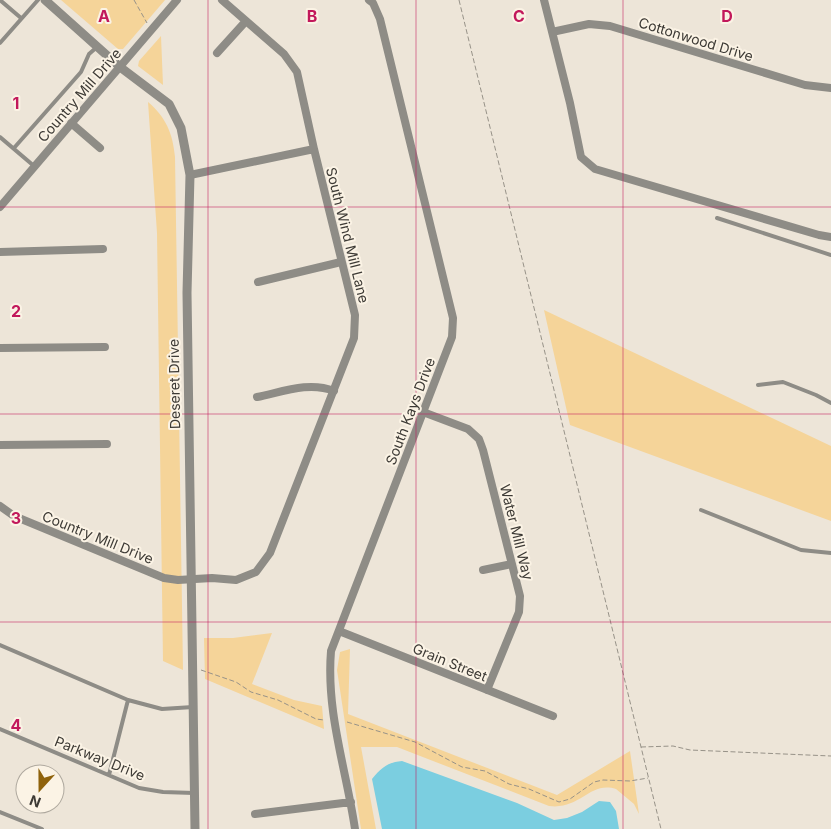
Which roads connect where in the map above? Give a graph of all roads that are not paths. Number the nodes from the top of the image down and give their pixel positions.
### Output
1 (0, 0) edge
2 (38, 0) edge
3 (45, 0) edge
4 (177, 0) edge
5 (222, 0) edge
6 (369, 0) edge
7 (544, 0) edge
8 (5, 4) junction
9 (0, 9) edge
10 (21, 18) junction
11 (246, 21) junction
12 (552, 32) junction
13 (0, 43) edge
14 (98, 46) junction
15 (217, 54) dead end
16 (120, 67) junction
17 (831, 88) edge
18 (71, 123) junction
19 (0, 137) edge
20 (14, 148) junction
21 (100, 148) dead end
22 (314, 149) junction
23 (34, 166) junction
24 (190, 175) junction
25 (0, 207) edge
26 (717, 218) dead end
27 (831, 237) edge
28 (104, 249) dead end
29 (0, 252) edge
30 (831, 255) edge
31 (341, 262) junction
32 (258, 282) dead end
33 (106, 346) dead end
34 (0, 348) edge
35 (758, 385) dead end
36 (334, 391) junction
37 (257, 397) dead end
38 (831, 403) edge
39 (424, 412) junction
40 (107, 444) dead end
41 (0, 445) edge
42 (0, 506) edge
43 (701, 510) dead end
44 (831, 554) edge
45 (512, 564) junction
46 (484, 570) dead end
47 (190, 579) junction
48 (339, 631) junction
49 (0, 645) edge
50 (488, 690) junction
51 (128, 700) junction
52 (193, 707) junction
53 (552, 716) dead end
54 (0, 730) edge
55 (108, 775) junction
56 (194, 793) junction
57 (351, 802) junction
58 (0, 812) edge
59 (255, 814) dead end
60 (42, 829) edge
61 (195, 829) edge
62 (355, 829) edge

1 - 8 lane
2 - 10 lane
3 - 14 street, Deseret Drive
4 - 16 street, Country Mill Drive
5 - 11 street, South Wind Mill Lane
6 - 39 street, South Kays Drive
7 - 12 street
8 - 9 lane
8 - 10 lane
10 - 13 lane
11 - 15 street
11 - 22 street, South Wind Mill Lane
12 - 17 street, Cottonwood Drive
12 - 27 street
14 - 16 street, Deseret Drive
14 - 20 lane
16 - 18 street, Country Mill Drive
16 - 24 street, Deseret Drive
18 - 21 street
18 - 23 street, Country Mill Drive
19 - 20 lane
20 - 23 lane
22 - 24 street
22 - 31 street, South Wind Mill Lane
23 - 25 street, Country Mill Drive
24 - 47 street, Deseret Drive
26 - 30 lane
28 - 29 street
31 - 32 street
31 - 36 street, South Wind Mill Lane
33 - 34 street
35 - 38 lane
36 - 37 street
36 - 47 street, South Wind Mill Lane
39 - 45 street, Water Mill Way
39 - 48 street, South Kays Drive
40 - 41 street
42 - 47 street, Country Mill Drive
43 - 44 lane
45 - 46 street
45 - 50 street, Water Mill Way
47 - 52 street, Deseret Drive
48 - 50 street, Grain Street
48 - 57 street, South Kays Drive
49 - 51 lane
50 - 53 street, Grain Street
51 - 52 lane
51 - 55 lane
52 - 56 street, Deseret Drive
54 - 55 lane, Parkway Drive
55 - 56 lane, Parkway Drive
56 - 61 street, Deseret Drive
57 - 59 street
57 - 62 street, South Kays Drive
58 - 60 lane

